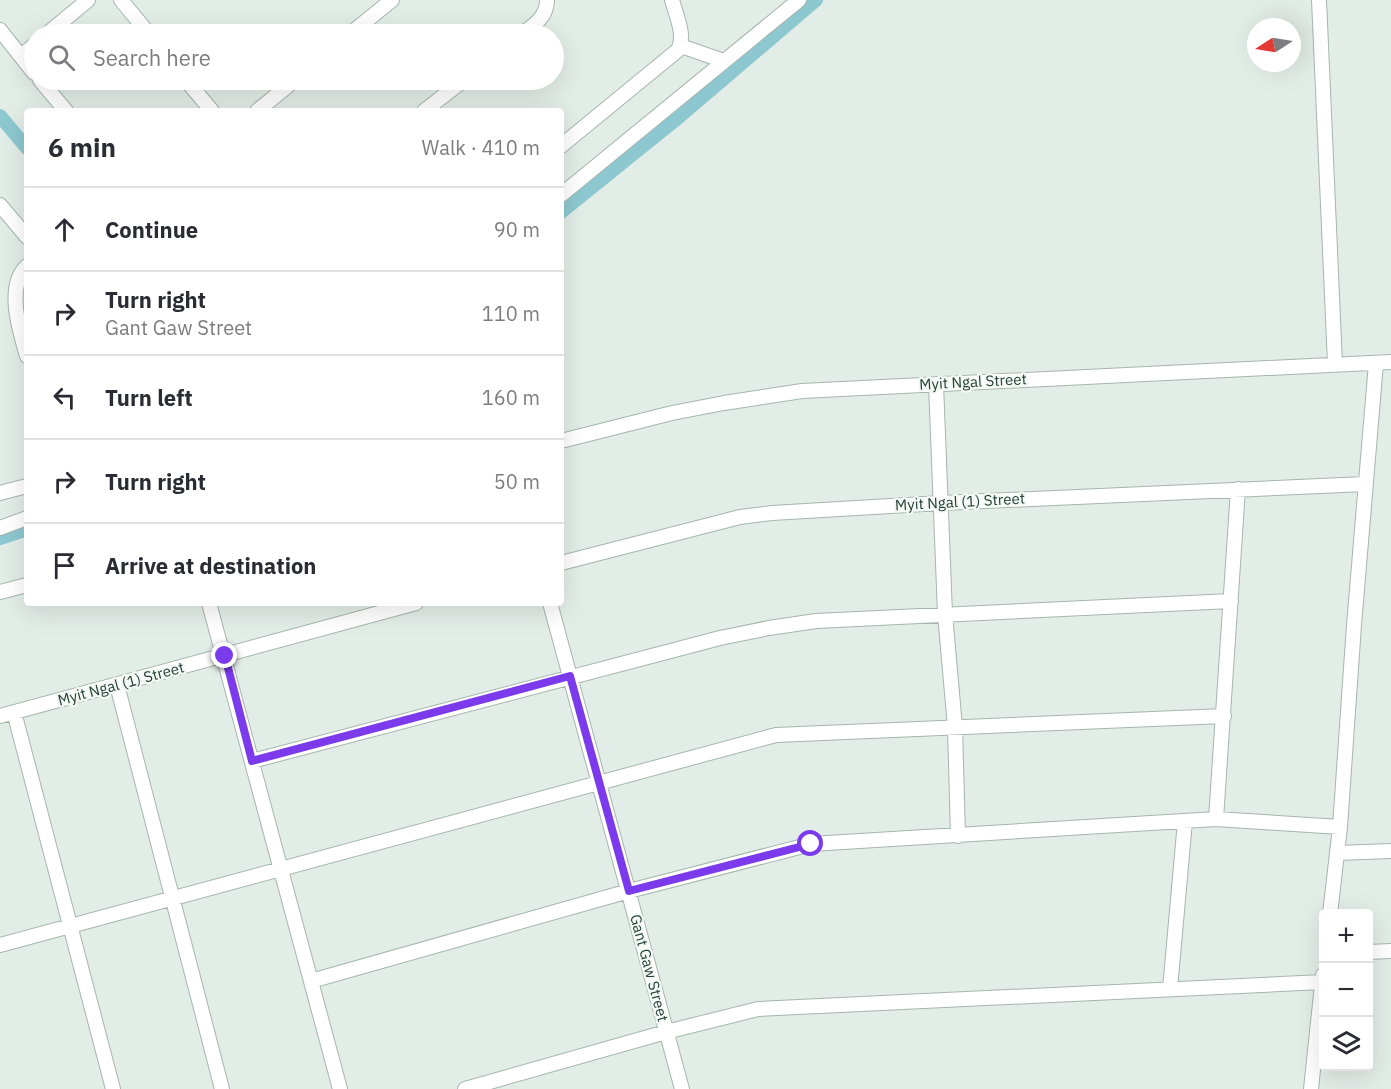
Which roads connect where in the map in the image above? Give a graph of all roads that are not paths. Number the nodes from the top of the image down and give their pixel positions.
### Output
1 (88, 0) edge
2 (121, 0) edge
3 (392, 0) edge
4 (547, 0) edge
5 (672, 0) edge
6 (799, 0) edge
7 (1318, 0) edge
8 (59, 24) edge
9 (141, 24) edge
10 (362, 24) edge
11 (534, 24) edge
12 (0, 30) edge
13 (681, 46) junction
14 (24, 53) edge
15 (21, 56) junction
16 (24, 60) edge
17 (724, 61) junction
18 (48, 90) edge
19 (194, 90) edge
20 (283, 90) edge
21 (451, 90) edge
22 (63, 108) edge
23 (209, 108) edge
24 (261, 108) edge
25 (428, 108) edge
26 (564, 144) edge
27 (564, 193) edge
28 (0, 205) edge
29 (24, 233) edge
30 (24, 270) edge
31 (24, 342) edge
32 (1391, 362) edge
33 (1376, 363) junction
34 (1335, 364) junction
35 (936, 384) junction
36 (564, 440) edge
37 (1365, 484) junction
38 (24, 487) edge
39 (1239, 489) junction
40 (0, 493) edge
41 (941, 503) junction
42 (24, 519) edge
43 (0, 528) edge
44 (564, 562) edge
45 (24, 586) edge
46 (0, 592) edge
47 (1231, 601) junction
48 (210, 606) edge
49 (405, 606) edge
50 (551, 606) edge
51 (945, 614) junction
52 (225, 656) junction
53 (570, 676) junction
54 (117, 685) junction
55 (14, 712) junction
56 (0, 716) edge
57 (1224, 716) junction
58 (955, 727) junction
59 (252, 761) junction
60 (600, 782) junction
61 (1216, 819) junction
62 (1185, 821) junction
63 (1340, 827) junction
64 (958, 836) junction
65 (1391, 850) edge
66 (1337, 853) junction
67 (282, 869) junction
68 (629, 891) junction
69 (172, 898) junction
70 (1331, 909) edge
71 (70, 926) junction
72 (0, 945) edge
73 (1391, 951) edge
74 (1373, 952) edge
75 (1319, 977) edge
76 (310, 981) junction
77 (1170, 989) junction
78 (1319, 1014) edge
79 (666, 1032) junction
80 (113, 1089) edge
81 (222, 1089) edge
82 (340, 1089) edge
83 (465, 1089) edge
84 (682, 1089) edge
85 (1311, 1089) edge

1 - 8 street
2 - 9 street
3 - 10 street
4 - 11 street
5 - 13 street
6 - 17 street
7 - 34 street
12 - 15 street
13 - 17 street
13 - 26 street
14 - 15 street
15 - 16 street
17 - 27 street
18 - 22 street
19 - 23 street
20 - 24 street
21 - 25 street
28 - 29 street
30 - 31 street
32 - 33 street, Myit Ngal Street
33 - 34 street, Myit Ngal Street
33 - 37 street
34 - 35 street, Myit Ngal Street
35 - 36 street, Myit Ngal Street
35 - 41 street
37 - 39 street, Myit Ngal (1) Street
37 - 63 street
38 - 40 street
39 - 41 street, Myit Ngal (1) Street
39 - 47 street
41 - 44 street, Myit Ngal (1) Street
41 - 51 street
42 - 43 street
45 - 46 street
47 - 51 street
47 - 57 street
48 - 52 street
49 - 52 street, Myit Ngal (1) Street
50 - 53 street, Gant Gaw Street
51 - 53 street
51 - 58 street
52 - 54 street, Myit Ngal (1) Street
52 - 59 street
53 - 59 street
53 - 60 street, Gant Gaw Street
54 - 55 street, Myit Ngal (1) Street
54 - 69 street
55 - 56 street, Myit Ngal (1) Street
55 - 71 street
57 - 58 street
57 - 61 street
58 - 60 street
58 - 64 street
59 - 67 street
60 - 67 street
60 - 68 street, Gant Gaw Street
61 - 62 street
61 - 63 street
62 - 64 street
62 - 77 street
63 - 66 street
64 - 68 street
65 - 66 street
66 - 70 street
67 - 69 street
67 - 76 street
68 - 76 street
68 - 79 street, Gant Gaw Street
69 - 71 street
69 - 81 street
71 - 72 street
71 - 80 street
73 - 74 street
75 - 77 street
76 - 82 street
77 - 79 street
78 - 85 street
79 - 83 street
79 - 84 street, Gant Gaw Street

